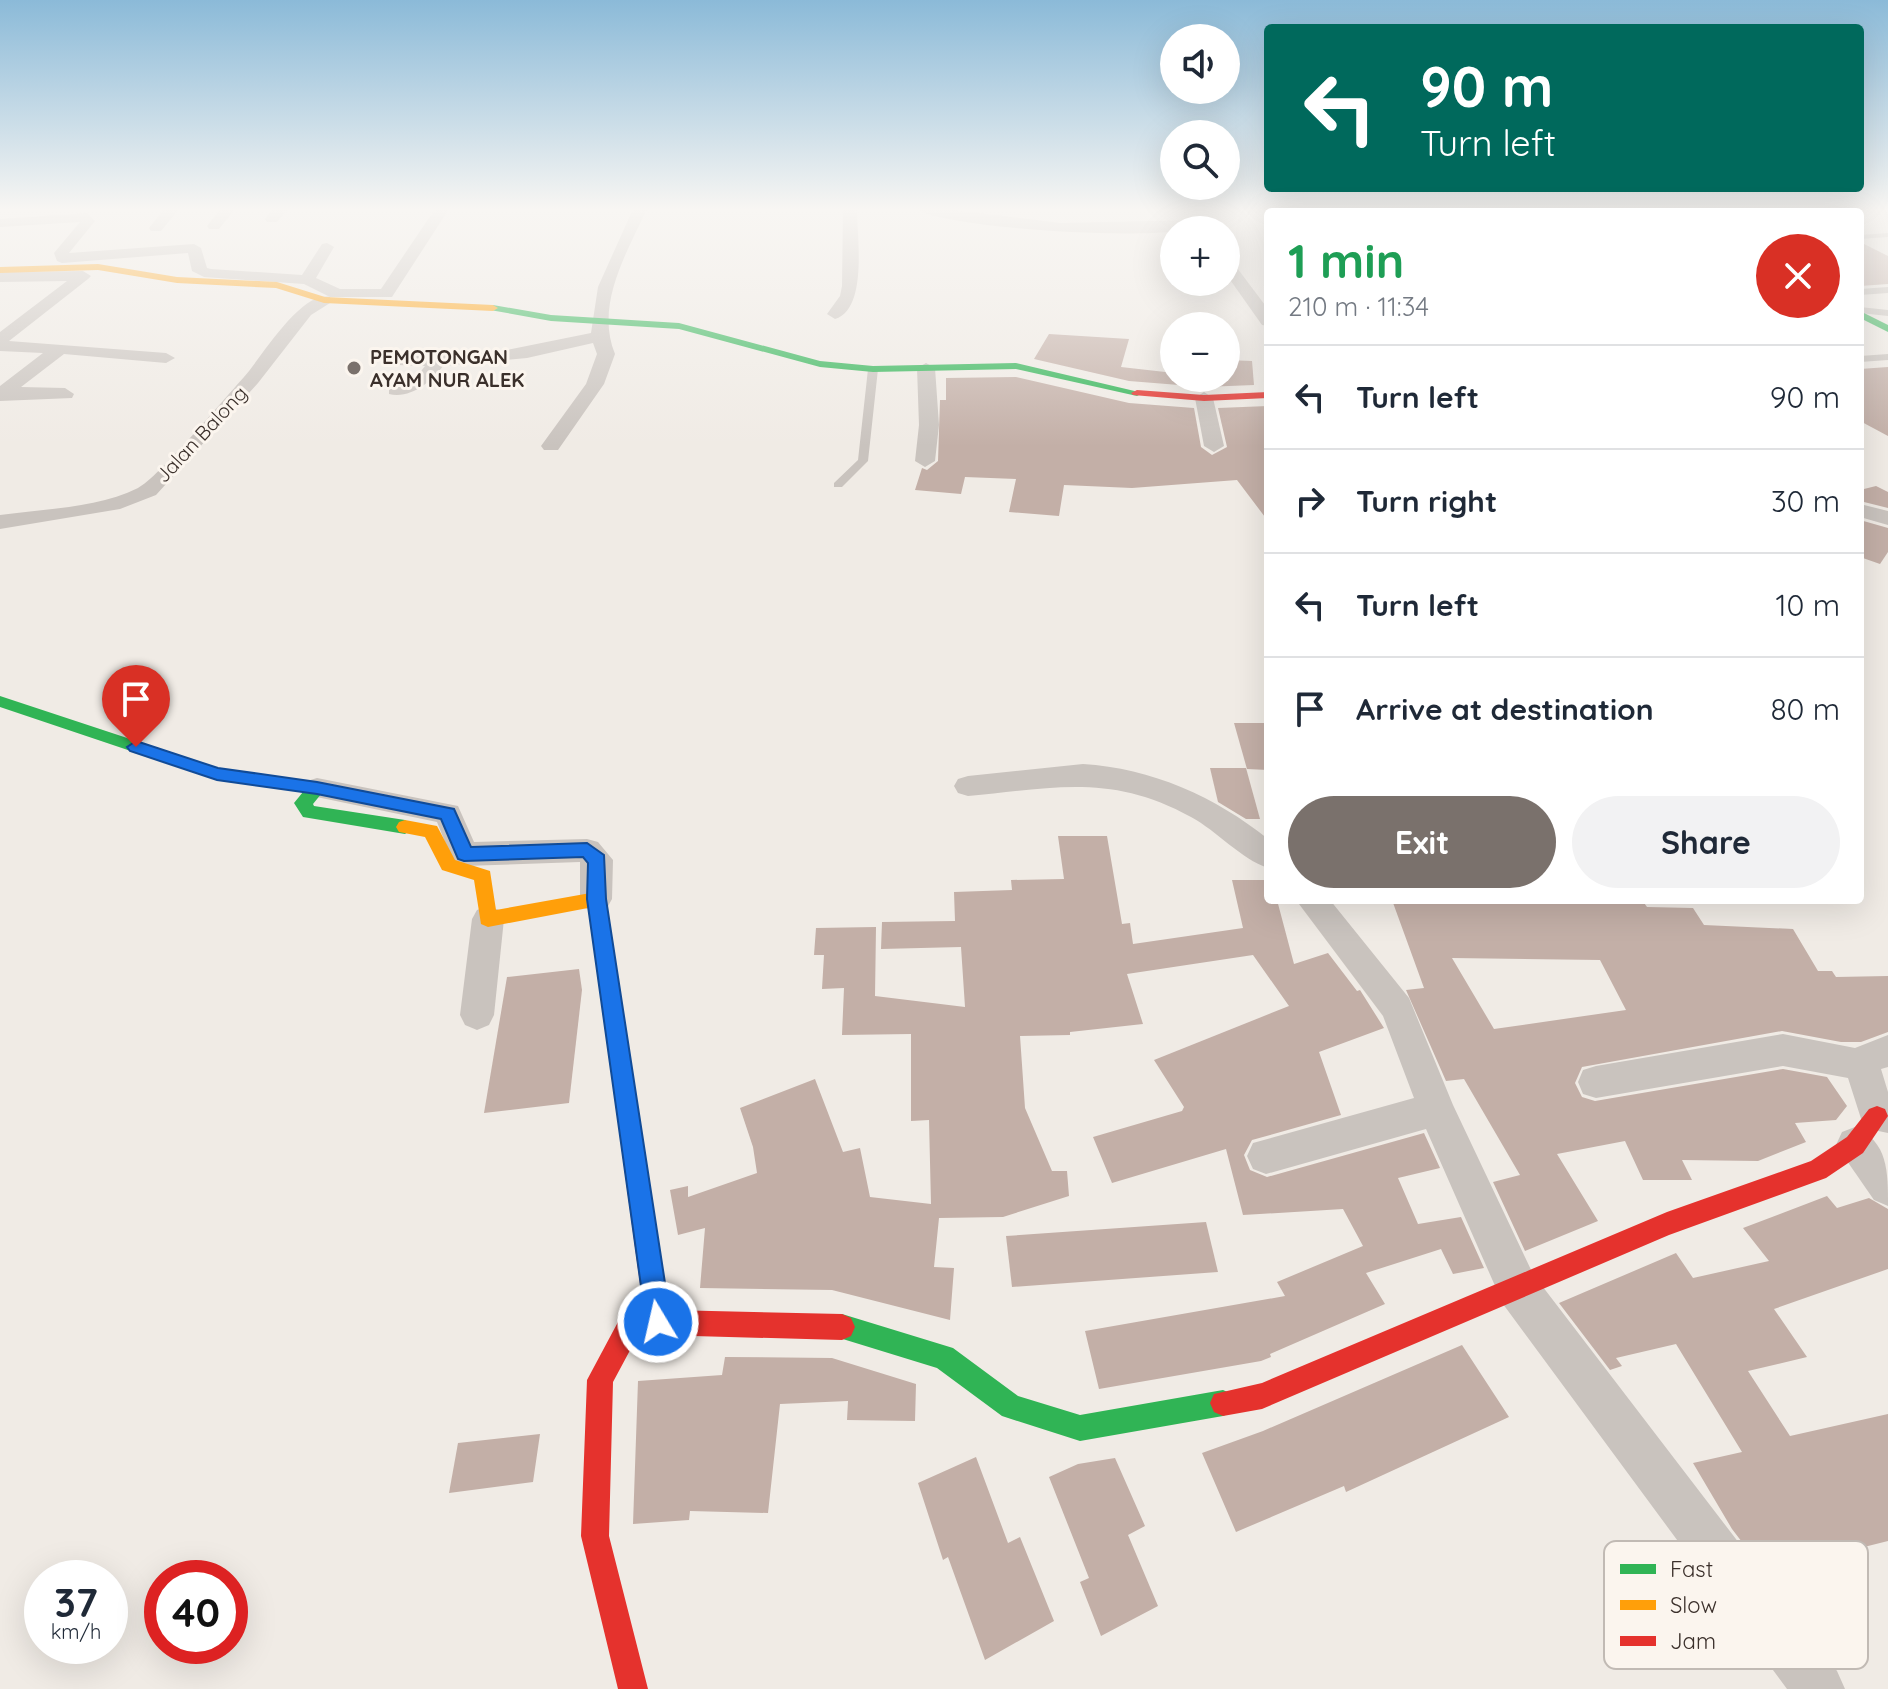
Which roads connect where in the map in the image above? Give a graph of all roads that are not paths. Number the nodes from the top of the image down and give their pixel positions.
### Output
1 (68, 288) edge
2 (286, 288) edge
3 (324, 288) edge
4 (390, 288) edge
5 (607, 288) edge
6 (850, 288) edge
7 (1244, 288) edge
8 (1888, 290) edge
9 (1864, 292) edge
10 (324, 300) junction
11 (44, 307) junction
12 (15, 308) dead end
13 (1864, 312) edge
14 (1888, 313) edge
15 (835, 314) dead end
16 (1864, 314) edge
17 (1264, 315) edge
18 (598, 328) junction
19 (1888, 329) edge
20 (0, 340) edge
21 (0, 346) edge
22 (60, 348) junction
23 (1864, 349) edge
24 (1884, 357) edge
25 (166, 358) dead end
26 (1864, 359) edge
27 (403, 361) dead end
28 (438, 361) junction
29 (926, 368) junction
30 (873, 369) junction
31 (396, 390) dead end
32 (2, 393) edge
33 (65, 394) dead end
34 (1264, 395) edge
35 (1204, 398) junction
36 (551, 446) dead end
37 (1214, 446) dead end
38 (925, 461) dead end
39 (838, 485) dead end
40 (1864, 511) edge
41 (1888, 518) edge
42 (0, 522) edge
43 (0, 701) edge
44 (968, 786) dead end
45 (317, 788) junction
46 (1264, 852) edge
47 (596, 899) junction
48 (1315, 904) edge
49 (488, 919) junction
50 (477, 1015) dead end
51 (1875, 1058) edge
52 (1596, 1082) dead end
53 (1436, 1109) junction
54 (1873, 1125) edge
55 (1266, 1156) dead end
56 (1888, 1187) edge
57 (1518, 1289) junction
58 (658, 1322) junction
59 (1708, 1541) edge
60 (1804, 1669) edge
61 (633, 1689) edge
62 (1819, 1689) edge

1 - 11 street
2 - 10 street
3 - 4 street
5 - 18 street
6 - 15 street
7 - 17 street
8 - 9 lane
10 - 18 street
10 - 42 street, Jalan Balong
11 - 12 street
11 - 20 street
13 - 14 lane
16 - 19 street
18 - 28 street
18 - 30 street
18 - 36 street
21 - 22 street
22 - 25 street
22 - 32 street
23 - 24 lane
24 - 26 lane
27 - 28 street
28 - 31 street
29 - 30 street
29 - 35 street
29 - 38 street
30 - 39 lane
32 - 33 street
34 - 35 street
35 - 37 street
40 - 41 street
43 - 45 street
44 - 46 street
45 - 47 street
45 - 49 street
47 - 49 street
47 - 58 street
48 - 53 street
49 - 50 street
51 - 52 street
51 - 54 street
53 - 55 street
53 - 57 street
54 - 56 street
54 - 57 street
57 - 58 street
57 - 59 street
58 - 61 street
60 - 62 street

